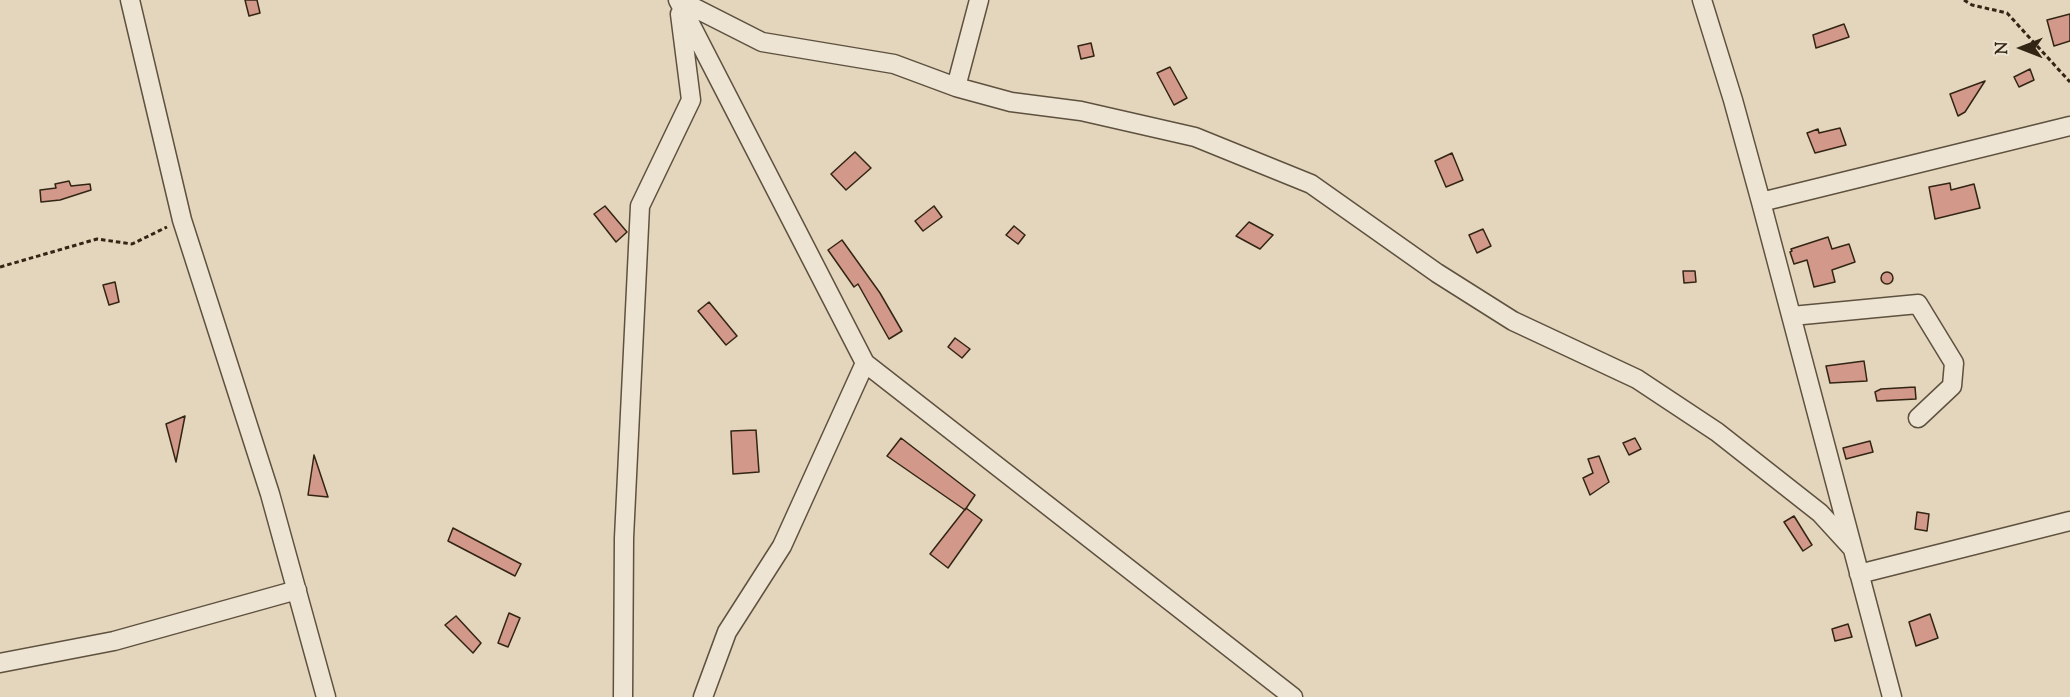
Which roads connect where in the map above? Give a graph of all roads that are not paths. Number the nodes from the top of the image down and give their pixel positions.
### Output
1 (130, 0) edge
2 (679, 0) edge
3 (979, 0) edge
4 (1702, 0) edge
5 (956, 87) junction
6 (2070, 126) edge
7 (1761, 202) junction
8 (1792, 316) junction
9 (865, 363) junction
10 (1918, 418) dead end
11 (2070, 521) edge
12 (1851, 548) junction
13 (1859, 574) junction
14 (297, 590) junction
15 (0, 663) edge
16 (326, 697) edge
17 (623, 697) edge
18 (703, 697) edge
19 (1293, 697) edge
20 (1892, 697) edge

1 - 14 street
2 - 5 street
2 - 9 street
2 - 17 street
3 - 5 street
4 - 7 street
5 - 12 street
6 - 7 street
7 - 8 street
8 - 10 street
8 - 12 street
9 - 18 street
9 - 19 street
11 - 13 street
12 - 13 street
13 - 20 street
14 - 15 street
14 - 16 street

